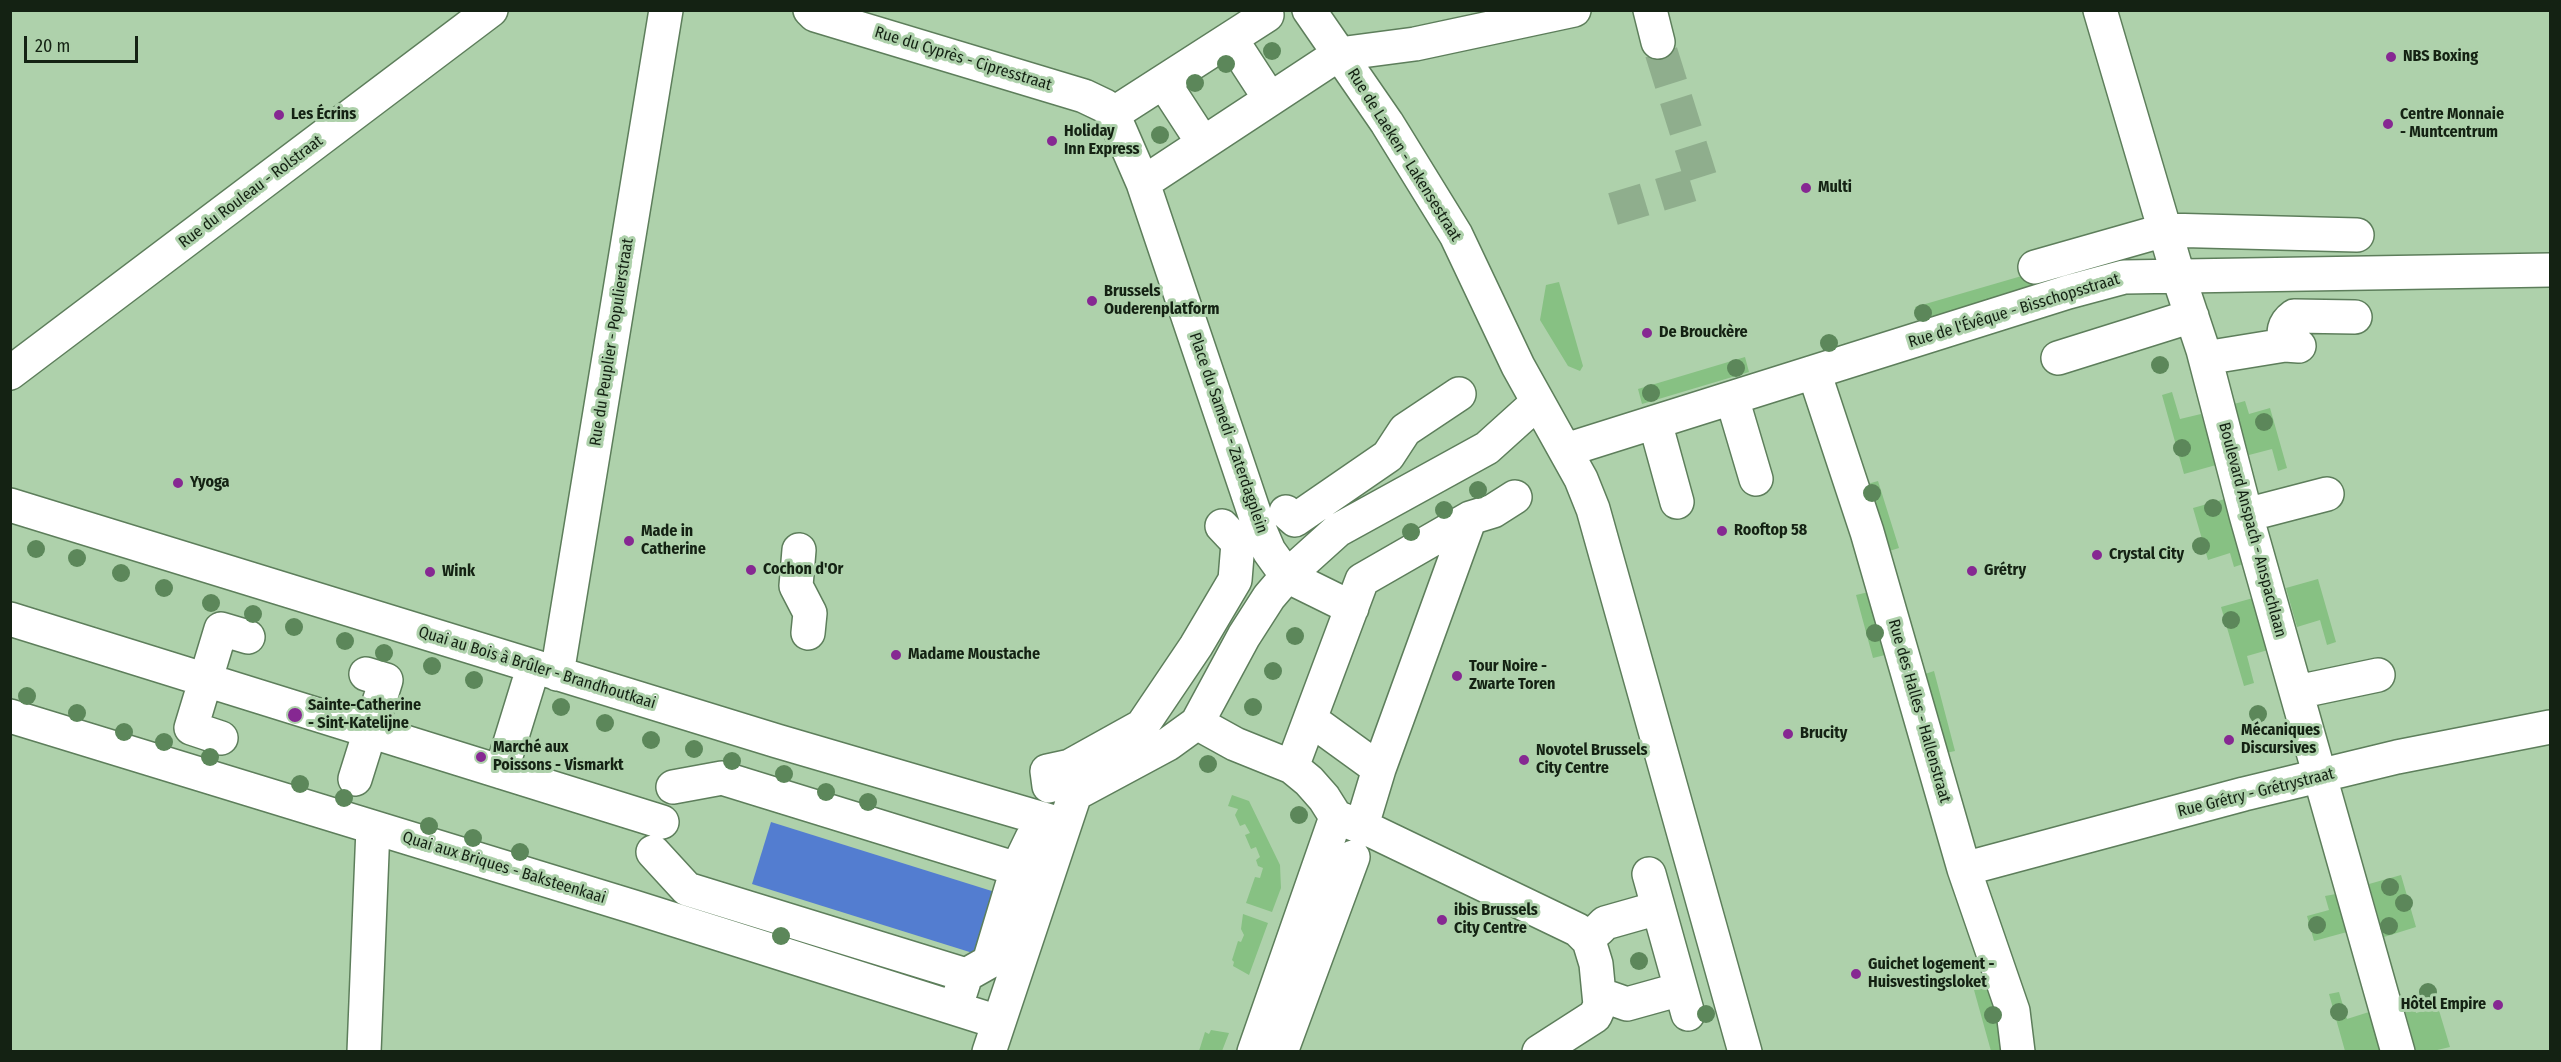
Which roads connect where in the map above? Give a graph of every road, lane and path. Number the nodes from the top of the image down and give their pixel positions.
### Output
1 (491, 10) edge
2 (666, 10) edge
3 (810, 10) edge
4 (1309, 10) edge
5 (1574, 10) edge
6 (1650, 10) edge
7 (2100, 10) edge
8 (1267, 15) dead end
9 (1231, 39) junction
10 (1658, 42) tunnel mouth
11 (1339, 54) junction
12 (1164, 83) junction
13 (1270, 99) junction
14 (1113, 114) junction
15 (1203, 143) junction
16 (1143, 183) junction
17 (2165, 230) junction
18 (2356, 235) dead end
19 (2036, 267) dead end
20 (2550, 270) edge
21 (2178, 275) junction
22 (2192, 316) junction
23 (2355, 317) dead end
24 (2058, 358) dead end
25 (2205, 358) junction
26 (1814, 372) junction
27 (10, 373) edge
28 (1459, 394) dead end
29 (1732, 398) junction
30 (1538, 402) junction
31 (1655, 422) junction
32 (1566, 450) junction
33 (1756, 479) dead end
34 (2327, 494) dead end
35 (1515, 496) dead end
36 (1677, 502) dead end
37 (10, 505) edge
38 (2246, 515) junction
39 (1470, 518) junction
40 (799, 550) dead end
41 (1287, 576) junction
42 (1352, 608) junction
43 (10, 619) edge
44 (808, 633) dead end
45 (248, 637) dead end
46 (366, 674) dead end
47 (2378, 675) dead end
48 (543, 676) junction
49 (206, 680) junction
50 (2296, 692) junction
51 (10, 716) edge
52 (1310, 719) junction
53 (1197, 723) junction
54 (2550, 727) edge
55 (370, 731) junction
56 (221, 738) dead end
57 (1292, 767) junction
58 (1379, 769) junction
59 (501, 772) junction
60 (2321, 776) junction
61 (1049, 786) dead end
62 (346, 787) dead end
63 (1351, 814) junction
64 (1064, 825) junction
65 (373, 828) junction
66 (1032, 838) dead end
67 (653, 841) junction
68 (1353, 857) dead end
69 (1017, 869) junction
70 (1964, 869) junction
71 (1649, 874) dead end
72 (1658, 908) junction
73 (1599, 930) dead end
74 (1610, 998) dead end
75 (994, 1037) edge
76 (364, 1052) edge
77 (1254, 1052) edge
78 (1281, 1052) edge
79 (1539, 1052) edge
80 (1745, 1052) edge
81 (2018, 1052) edge
82 (2398, 1052) edge

1 - 27 street, Rue du Rouleau - Rolstraat
2 - 48 street, Rue du Peuplier - Populierstraat
3 - 14 street, Rue du Cyprès - Cipresstraat
4 - 11 street, Rue de Laeken - Lakensestraat
5 - 11 street
6 - 10 street
7 - 17 street, Boulevard Anspach - Anspachlaan
8 - 9 street
9 - 12 street
9 - 13 street
11 - 13 street
11 - 30 street, Rue de Laeken - Lakensestraat
12 - 14 street
12 - 15 street
13 - 15 street
14 - 16 street, Place du Samedi - Zaterdagplein
15 - 16 street
16 - 41 street, Place du Samedi - Zaterdagplein
17 - 18 street
17 - 19 street
17 - 21 street, Boulevard Anspach - Anspachlaan
20 - 21 street, Rue de l'Évêque - Bisschopsstraat
21 - 22 street, Boulevard Anspach - Anspachlaan
21 - 26 street, Rue de l'Évêque - Bisschopsstraat
22 - 24 street
22 - 25 street, Boulevard Anspach - Anspachlaan
23 - 25 street
25 - 38 street, Boulevard Anspach - Anspachlaan
26 - 29 street, Rue de l'Évêque - Bisschopsstraat
26 - 70 street, Rue des Halles - Hallenstraat
28 - 61 street
29 - 31 street, Rue de l'Évêque - Bisschopsstraat
29 - 33 street
30 - 32 street, Rue de Laeken - Lakensestraat
30 - 41 street
31 - 32 street, Rue de l'Évêque - Bisschopsstraat
31 - 36 street
32 - 80 street, Rue de Laeken - Lakensestraat
34 - 38 street
35 - 39 street
37 - 48 street, Quai au Bois à Brûler - Brandhoutkaai
38 - 50 street, Boulevard Anspach - Anspachlaan
39 - 42 street
39 - 58 street
40 - 44 street
41 - 42 street
41 - 53 street
42 - 52 street
43 - 49 street
45 - 49 street
46 - 55 street
47 - 50 street
48 - 59 street, Rue du Peuplier - Populierstraat
48 - 64 street, Quai au Bois à Brûler - Brandhoutkaai
49 - 55 street
49 - 56 street
50 - 60 street, Boulevard Anspach - Anspachlaan
51 - 65 street, Quai aux Briques - Baksteenkaai
52 - 57 street
52 - 58 street
53 - 57 street
53 - 64 street
54 - 60 street, Rue Grétry - Grétrystraat
55 - 59 street
55 - 62 street
57 - 63 street
58 - 63 street
59 - 67 street
60 - 70 street, Rue Grétry - Grétrystraat
60 - 82 street, Boulevard Anspach - Anspachlaan
63 - 77 street
63 - 79 street
64 - 75 street
65 - 75 street, Quai aux Briques - Baksteenkaai
65 - 76 street
66 - 69 street
67 - 69 street
67 - 69 street
68 - 78 street
70 - 81 street, Rue des Halles - Hallenstraat
71 - 72 street
72 - 73 street
72 - 74 street

